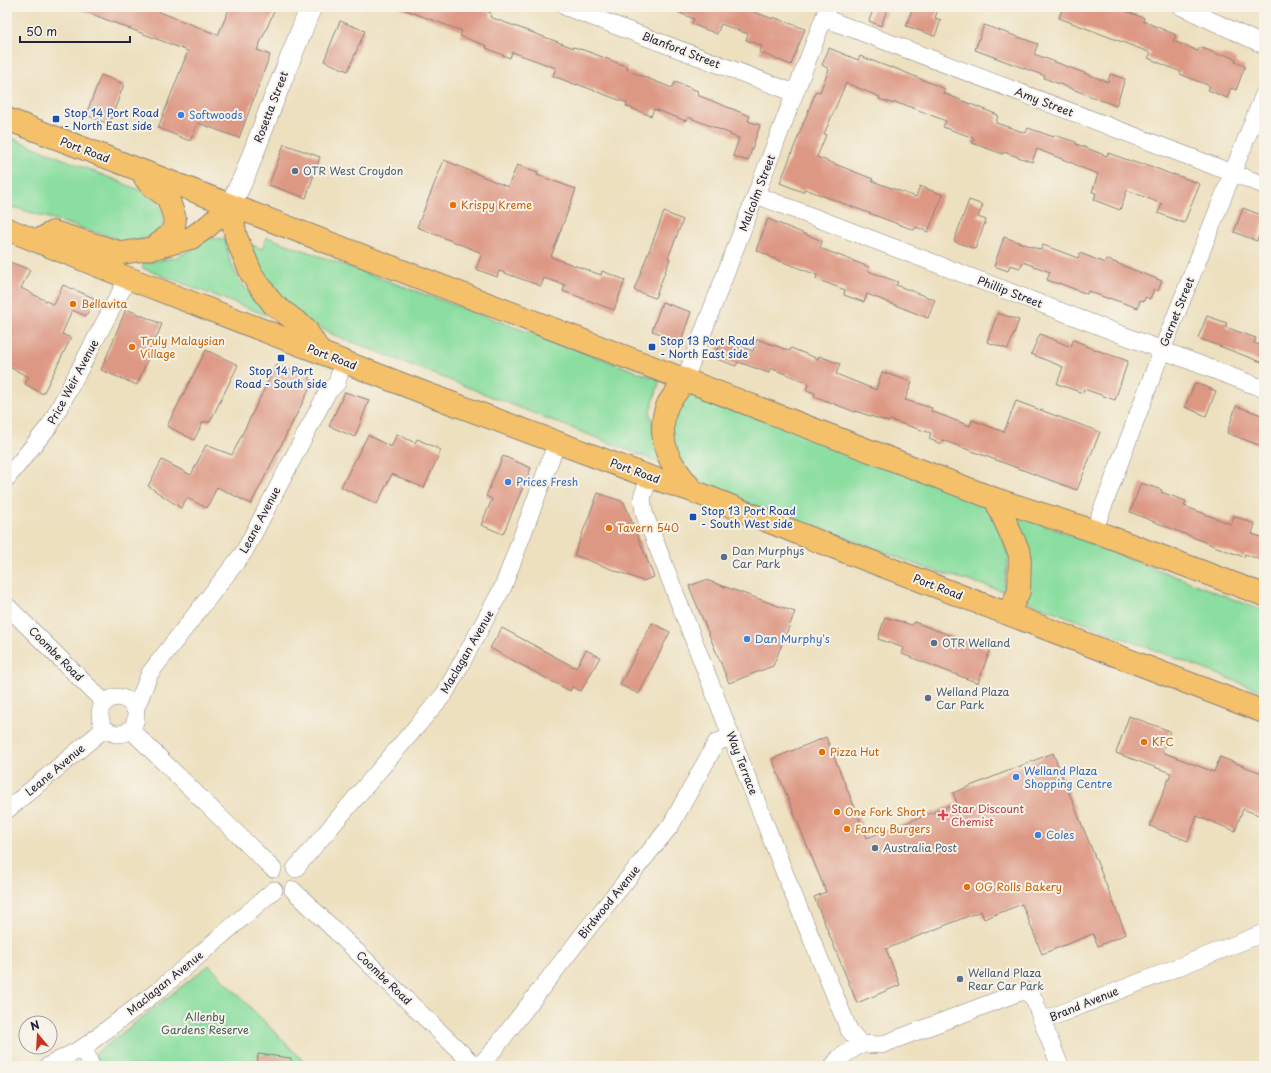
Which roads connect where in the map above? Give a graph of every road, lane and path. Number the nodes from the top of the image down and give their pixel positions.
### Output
1 (311, 7) edge
2 (566, 7) edge
3 (1182, 7) edge
4 (826, 13) edge
5 (1264, 45) edge
6 (795, 93) junction
7 (1264, 94) edge
8 (7, 120) edge
9 (137, 170) junction
10 (1232, 173) junction
11 (1264, 185) edge
12 (756, 195) junction
13 (230, 206) junction
14 (7, 229) edge
15 (37, 241) junction
16 (154, 248) junction
17 (128, 278) junction
18 (1162, 350) junction
19 (320, 352) junction
20 (343, 361) junction
21 (685, 379) junction
22 (1264, 389) edge
23 (556, 442) junction
24 (650, 477) junction
25 (7, 478) edge
26 (693, 491) junction
27 (995, 499) junction
28 (1094, 531) junction
29 (1264, 595) edge
30 (7, 606) edge
31 (1008, 614) junction
32 (105, 703) junction
33 (136, 710) junction
34 (1264, 712) edge
35 (130, 729) junction
36 (104, 730) junction
37 (731, 736) junction
38 (7, 810) edge
39 (273, 869) junction
40 (295, 870) junction
41 (274, 890) junction
42 (293, 890) junction
43 (1264, 933) edge
44 (1042, 1021) junction
45 (861, 1044) junction
46 (84, 1047) junction
47 (48, 1066) edge
48 (91, 1066) edge
49 (475, 1066) edge
50 (479, 1066) edge
51 (833, 1066) edge
52 (1060, 1066) edge

1 - 13 street, Rosetta Street
2 - 6 street, Blanford Street
3 - 5 street
4 - 6 street, Malcolm Street
4 - 10 street, Amy Street
6 - 12 street, Malcolm Street
7 - 10 street, Garnet Street
8 - 9 highway, Port Road
9 - 13 highway, Port Road
9 - 16 highway
10 - 11 street, Amy Street
10 - 18 street, Garnet Street
12 - 18 street, Phillip Street
12 - 21 street, Malcolm Street
13 - 16 highway
13 - 19 highway
13 - 21 highway, Port Road
14 - 15 highway, Port Road
15 - 16 highway
15 - 17 highway, Port Road
17 - 19 highway, Port Road
17 - 25 street, Price Weir Avenue
18 - 22 street, Phillip Street
18 - 28 street, Garnet Street
19 - 20 highway, Port Road
20 - 23 highway, Port Road
20 - 33 street, Leane Avenue
21 - 26 highway
21 - 27 highway, Port Road
23 - 24 highway, Port Road
23 - 40 street, Maclagan Avenue
24 - 26 highway, Port Road
24 - 37 street, Way Terrace
26 - 31 highway, Port Road
27 - 28 highway, Port Road
27 - 31 highway
28 - 29 highway, Port Road
30 - 32 street, Coombe Road
31 - 34 highway, Port Road
32 - 33 street
32 - 36 street
33 - 35 street
35 - 36 street
35 - 39 street
36 - 38 street, Leane Avenue
37 - 45 street, Way Terrace
37 - 50 street, Birdwood Avenue
39 - 40 street
39 - 41 street
40 - 42 street
41 - 42 street
41 - 46 street, Maclagan Avenue
42 - 49 street, Coombe Road
43 - 44 street, Brand Avenue
44 - 45 street, Brand Avenue
44 - 52 street
45 - 51 street
46 - 47 street, Maclagan Avenue
46 - 48 street

